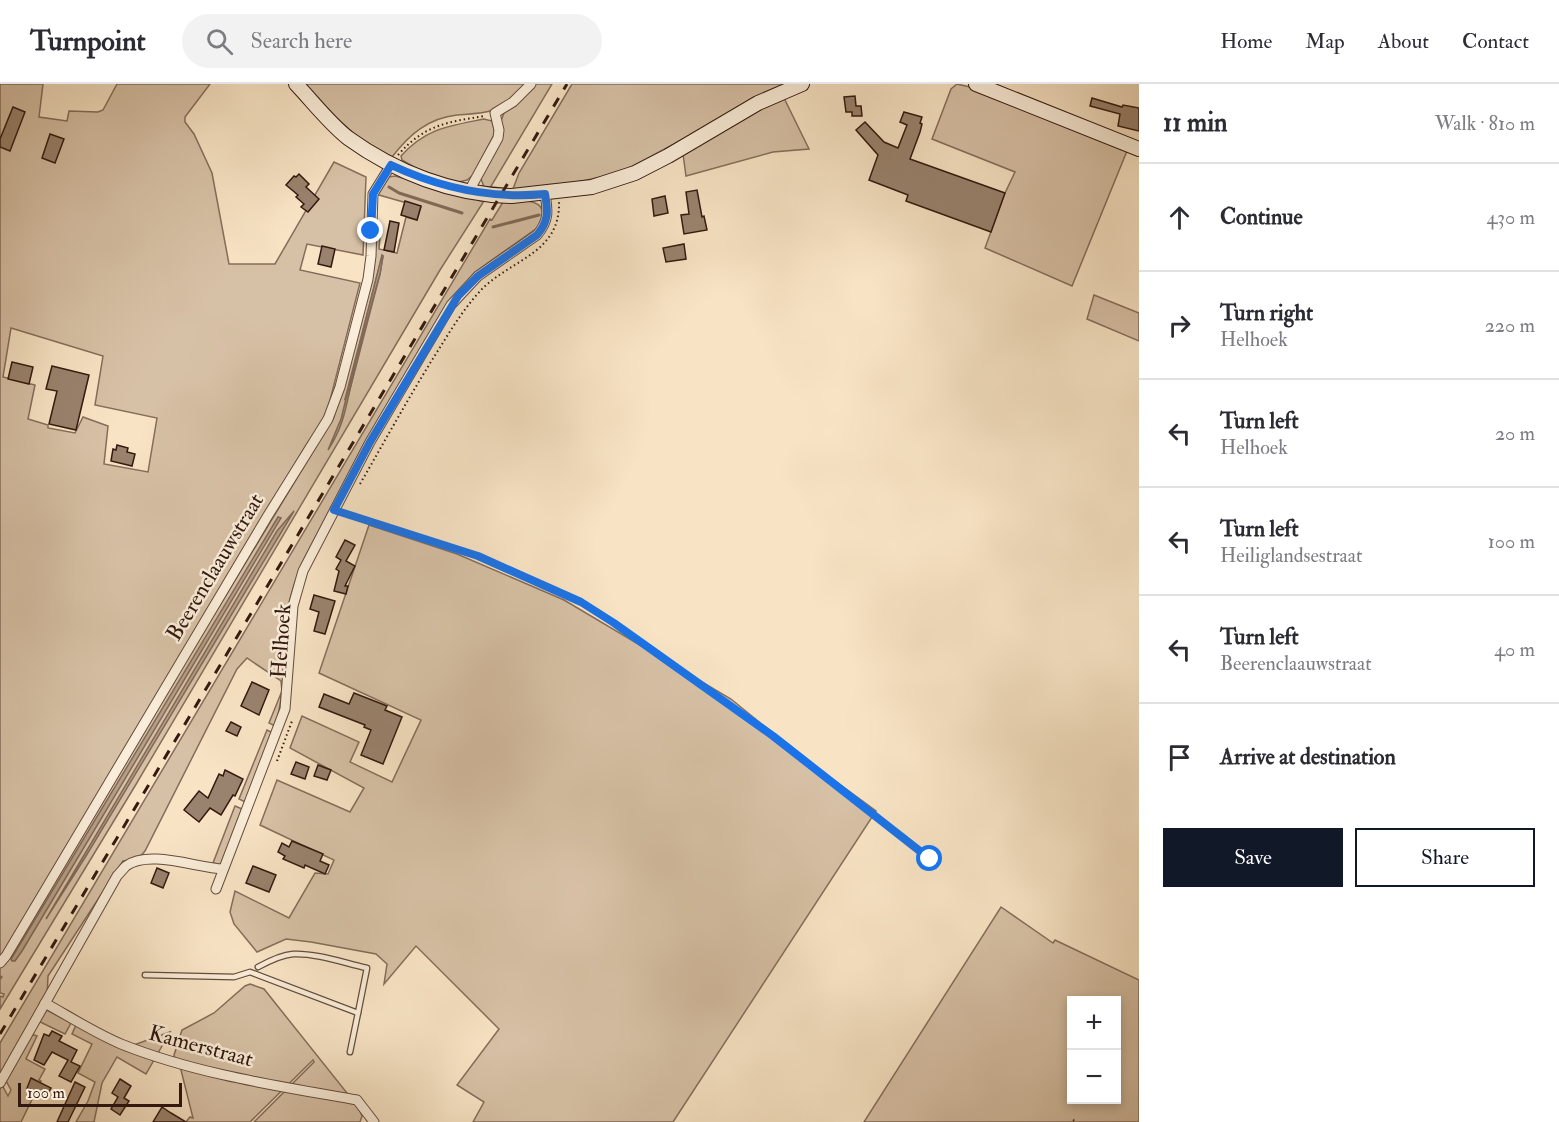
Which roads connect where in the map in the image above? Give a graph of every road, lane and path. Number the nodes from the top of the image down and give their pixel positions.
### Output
1 (297, 84) edge
2 (531, 84) edge
3 (802, 84) edge
4 (976, 84) edge
5 (495, 113) junction
6 (1139, 149) edge
7 (391, 165) junction
8 (469, 190) junction
9 (552, 193) junction
10 (359, 487) dead end
11 (339, 512) junction
12 (340, 519) dead end
13 (293, 715) dead end
14 (274, 768) dead end
15 (930, 859) dead end
16 (223, 869) junction
17 (216, 889) dead end
18 (0, 963) edge
19 (258, 967) dead end
20 (145, 975) dead end
21 (45, 1003) junction
22 (358, 1013) junction
23 (350, 1052) dead end
24 (0, 1083) edge
25 (370, 1120) edge

1 - 7 street
2 - 5 street
3 - 9 street
4 - 6 street
5 - 7 path
5 - 8 street
7 - 8 street
7 - 18 street, Beerenclaauwstraat
8 - 9 street
9 - 10 path
9 - 11 street, Helhoek
11 - 12 path
11 - 15 path
11 - 16 street, Helhoek
13 - 14 path
16 - 17 street, Helhoek
16 - 21 street
19 - 22 lane
20 - 22 lane
21 - 24 street
21 - 25 street, Kamerstraat
22 - 23 lane

